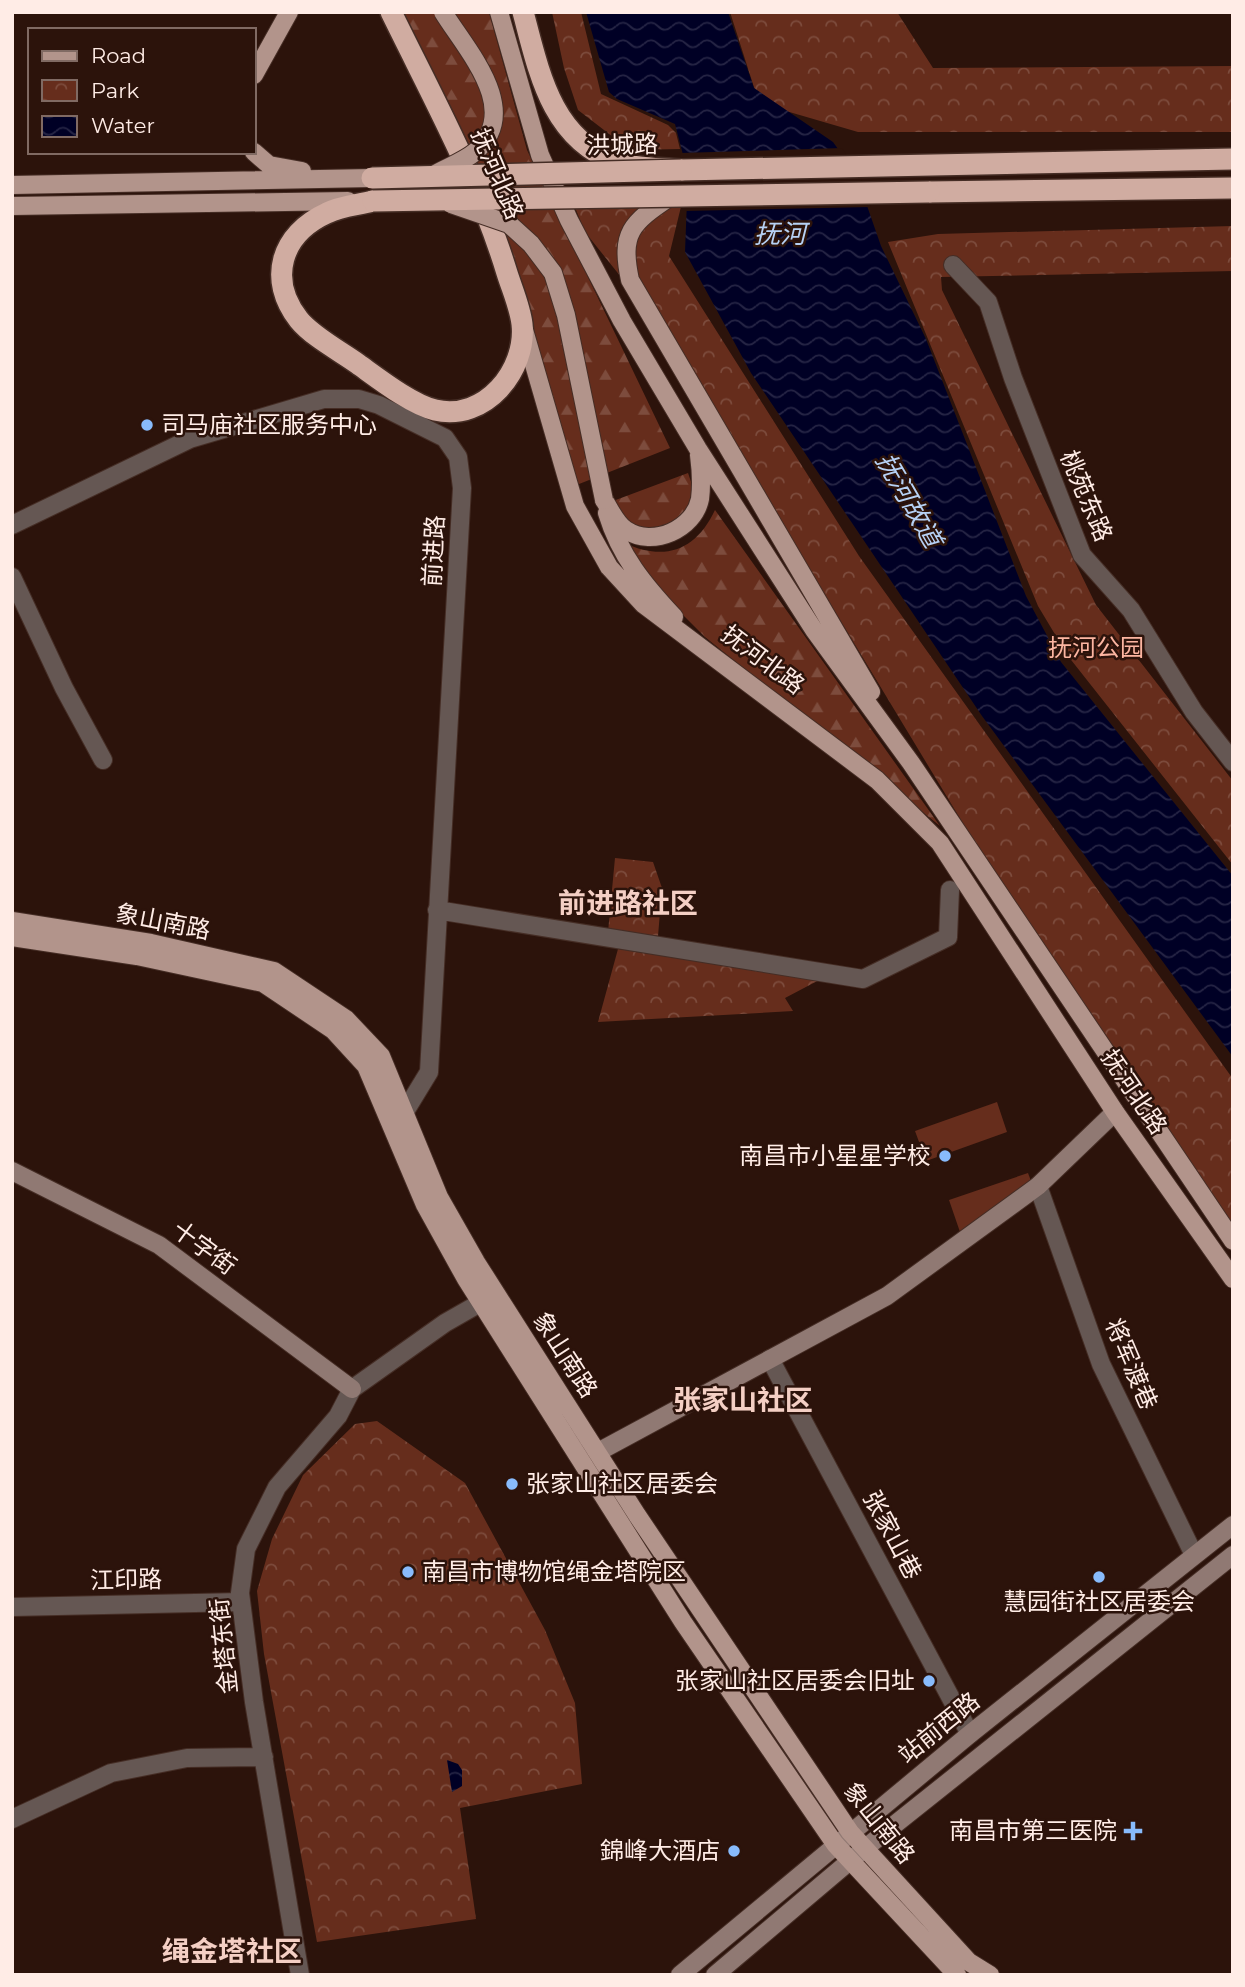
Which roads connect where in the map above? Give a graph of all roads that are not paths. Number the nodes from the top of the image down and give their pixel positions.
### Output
1 (289, 12) edge
2 (443, 12) edge
3 (499, 12) edge
4 (523, 12) edge
5 (391, 17) edge
6 (256, 71) edge
7 (256, 154) edge
8 (1233, 159) edge
9 (681, 170) junction
10 (432, 176) junction
11 (372, 177) junction
12 (12, 185) edge
13 (1233, 188) edge
14 (670, 197) junction
15 (437, 200) junction
16 (373, 201) junction
17 (12, 206) edge
18 (953, 265) dead end
19 (522, 323) junction
20 (698, 449) junction
21 (604, 500) junction
22 (12, 525) edge
23 (12, 577) edge
24 (701, 646) junction
25 (103, 760) dead end
26 (1233, 762) edge
27 (911, 763) junction
28 (950, 891) dead end
29 (438, 910) junction
30 (12, 921) edge
31 (14, 941) edge
32 (1115, 1112) junction
33 (397, 1117) junction
34 (12, 1171) edge
35 (1038, 1186) junction
36 (1233, 1241) edge
37 (1233, 1279) edge
38 (496, 1293) junction
39 (480, 1303) junction
40 (771, 1359) junction
41 (352, 1389) junction
42 (598, 1452) junction
43 (1233, 1525) edge
44 (1194, 1555) junction
45 (1233, 1555) edge
46 (241, 1602) junction
47 (12, 1607) edge
48 (970, 1734) junction
49 (264, 1757) junction
50 (12, 1819) edge
51 (850, 1832) junction
52 (835, 1844) junction
53 (864, 1849) junction
54 (849, 1861) junction
55 (300, 1975) edge
56 (680, 1975) edge
57 (715, 1975) edge
58 (957, 1975) edge
59 (990, 1975) edge

1 - 6 main road
2 - 10 main road, bridge
3 - 20 main road, 抚河北路
4 - 9 highway, bridge
5 - 19 highway, 抚河北路
7 - 11 main road
8 - 9 highway, 洪城路
9 - 10 highway, 洪城路, bridge
10 - 11 highway, 洪城路, bridge
11 - 12 main road, 洪城路
13 - 14 highway, bridge
14 - 15 highway, bridge
14 - 27 main road
15 - 16 highway, bridge
15 - 21 main road, bridge
16 - 17 main road
16 - 19 highway
18 - 26 street, 桃苑东路
19 - 24 main road, 抚河北路
20 - 21 main road
20 - 27 main road, 抚河北路
21 - 24 main road
22 - 29 street, 前进路
23 - 25 street
24 - 32 main road, 抚河北路
27 - 36 main road, 抚河北路
28 - 29 street
29 - 33 street, 前进路
30 - 33 main road, 象山南路
31 - 33 main road, 象山南路
32 - 35 main road
32 - 37 main road, 抚河北路
33 - 38 main road, 象山南路
33 - 39 main road, 象山南路
34 - 41 main road, 十字街
35 - 40 main road
35 - 44 street, 将军渡巷
38 - 39 street, 金塔东街
38 - 42 main road, 象山南路
39 - 41 street, 金塔东街
39 - 52 main road, 象山南路
40 - 42 main road
40 - 48 street, 张家山巷
41 - 46 street, 金塔东街
42 - 51 main road, 象山南路
43 - 44 main road, 站前西路
44 - 48 main road, 站前西路
45 - 53 main road, 站前西路
46 - 47 street, 江印路
46 - 49 street, 金塔东街
48 - 51 main road, 站前西路
49 - 50 street
49 - 55 street, 金塔东街
51 - 52 main road, 站前西路
51 - 53 main road, 象山南路
52 - 54 main road, 象山南路
52 - 56 main road, 站前西路
53 - 54 main road, 站前西路
53 - 59 main road, 象山南路
54 - 57 main road, 站前西路
54 - 58 main road, 象山南路

